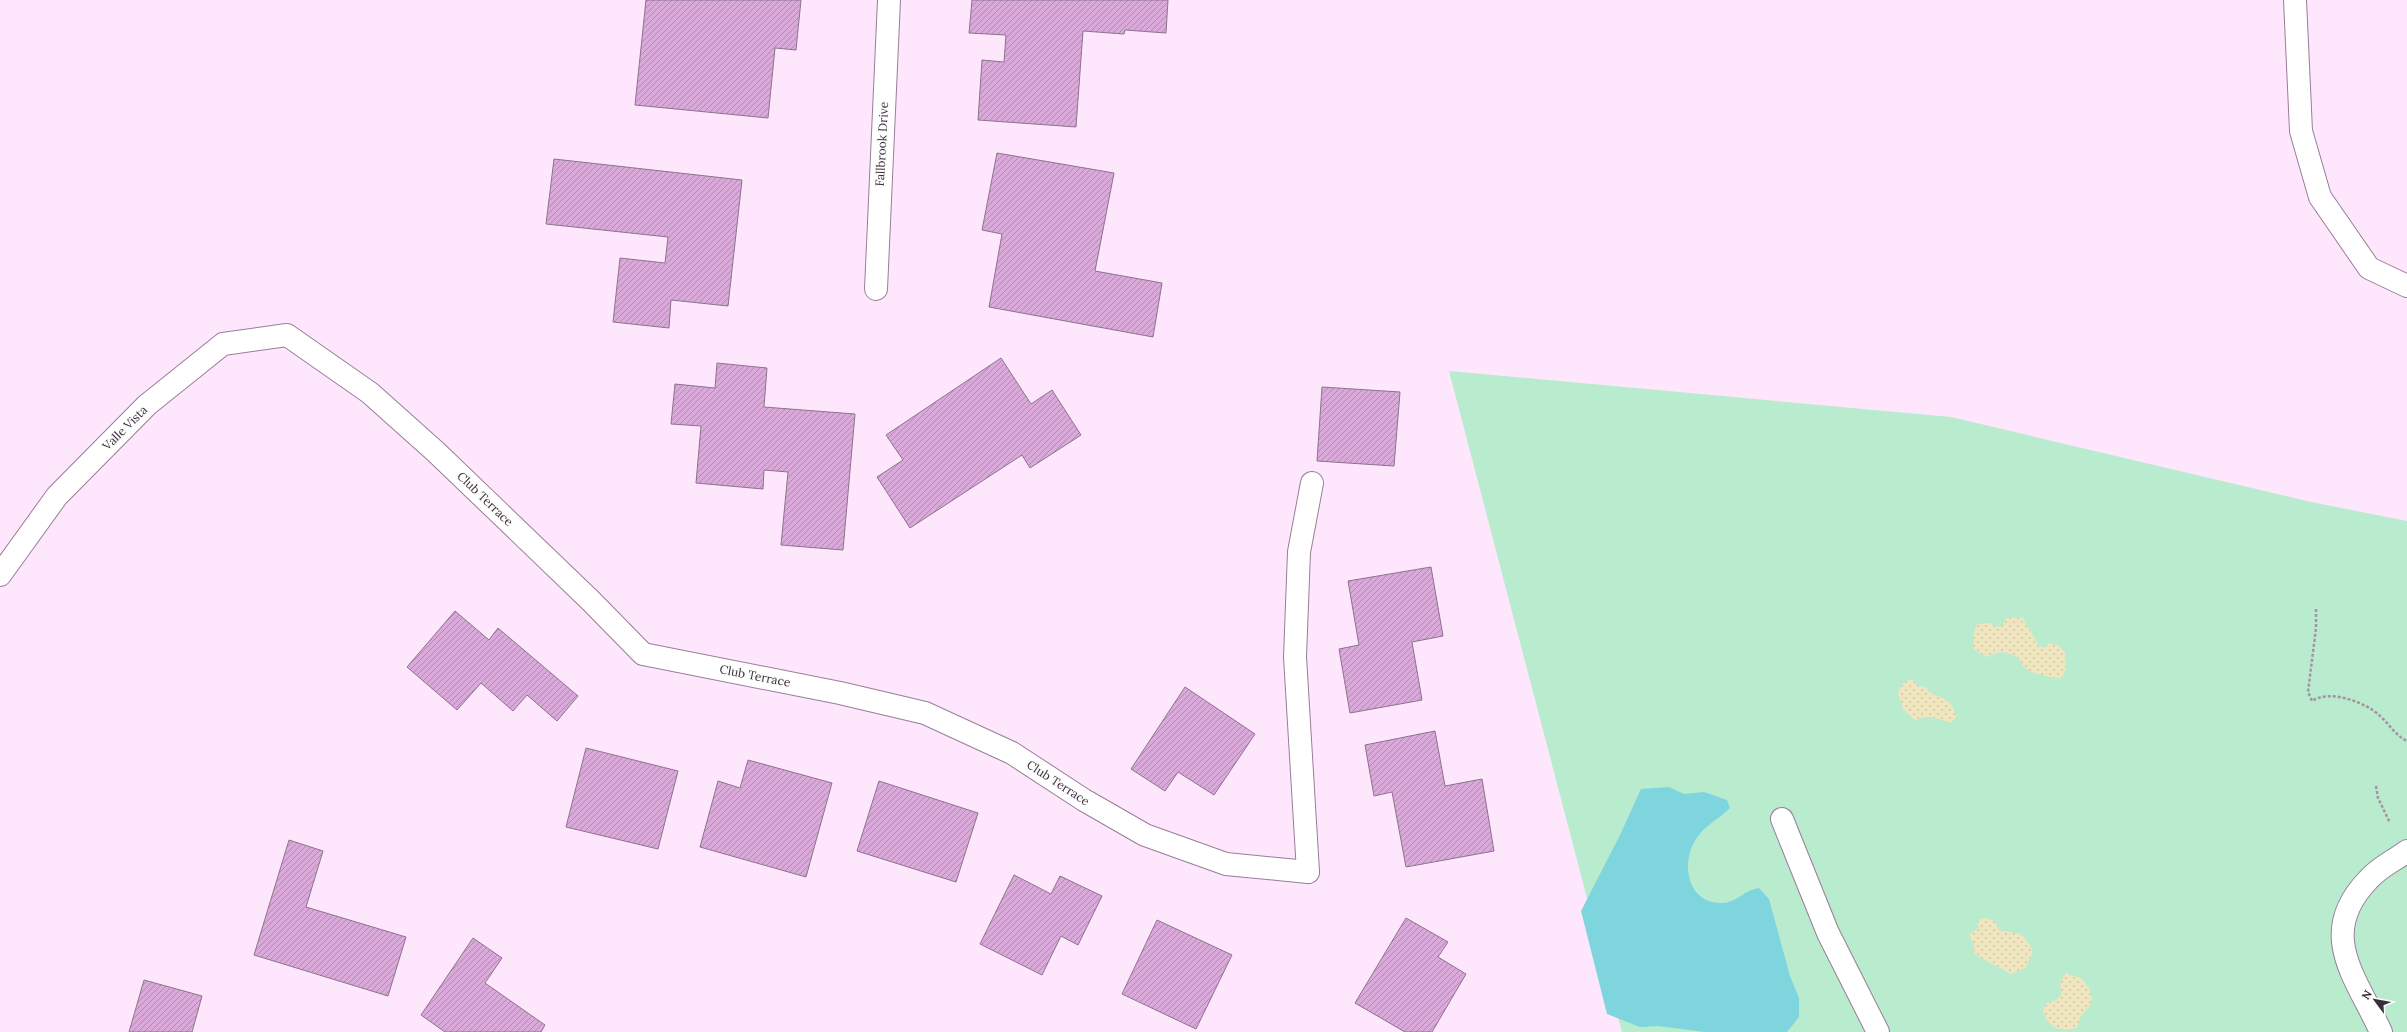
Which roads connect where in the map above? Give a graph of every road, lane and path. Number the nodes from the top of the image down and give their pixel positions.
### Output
1 (889, 0) edge
2 (2295, 0) edge
3 (2407, 286) edge
4 (876, 289) dead end
5 (287, 335) joint
6 (1312, 483) dead end
7 (0, 575) edge
8 (2316, 609) dead end
9 (2407, 741) edge
10 (2376, 786) dead end
11 (1782, 819) dead end
12 (2406, 852) edge
13 (1878, 1032) edge
14 (2381, 1032) edge

1 - 4 street, Fallbrook Drive
2 - 3 street
5 - 6 street, Club Terrace
5 - 7 street, Valle Vista
8 - 9 path
10 - 12 path
11 - 13 street
12 - 14 street

